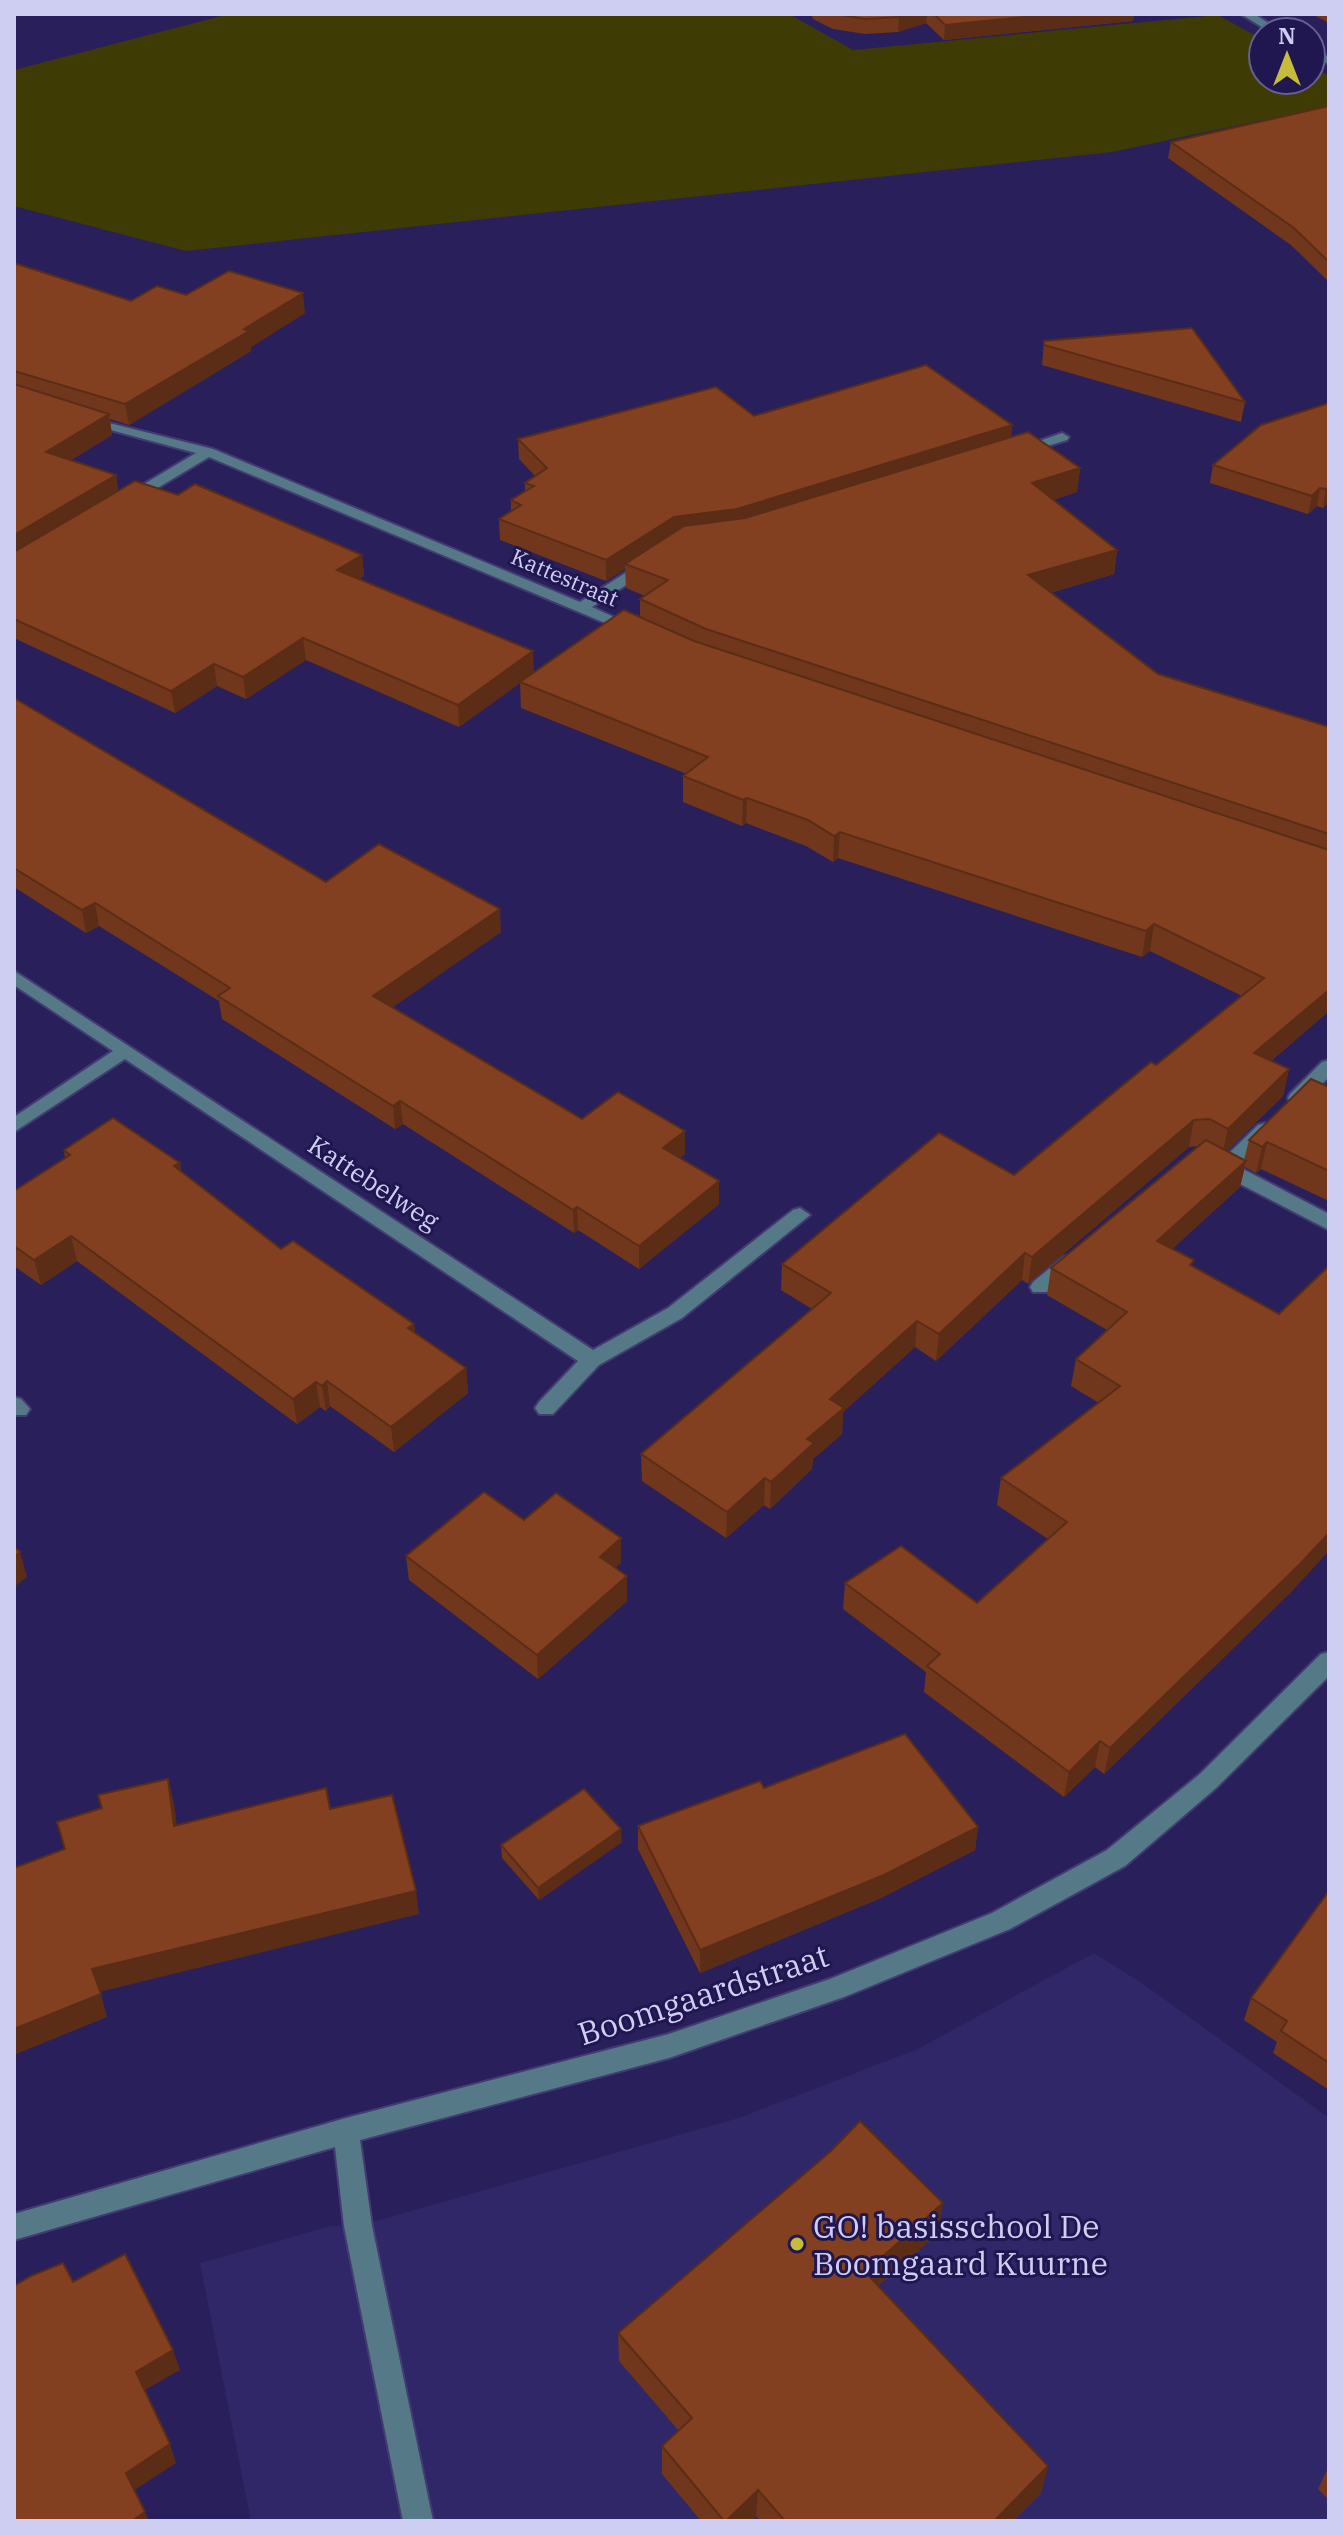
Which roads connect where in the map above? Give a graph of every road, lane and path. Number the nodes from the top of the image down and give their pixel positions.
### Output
1 (64, 412) edge
2 (1062, 437) dead end
3 (208, 452) junction
4 (1003, 455) edge
5 (117, 506) edge
6 (667, 552) edge
7 (582, 607) junction
8 (647, 636) edge
9 (14, 977) edge
10 (125, 1051) junction
11 (1329, 1066) edge
12 (14, 1126) edge
13 (1198, 1154) edge
14 (1226, 1168) junction
15 (800, 1215) dead end
16 (1329, 1223) edge
17 (1088, 1246) edge
18 (1040, 1287) edge
19 (592, 1360) junction
20 (546, 1408) dead end
21 (1329, 1661) edge
22 (346, 2131) junction
23 (14, 2227) edge
24 (418, 2521) edge

1 - 3 street, Kattestraat
2 - 4 street
3 - 5 street
3 - 7 street, Kattestraat
6 - 7 street
7 - 8 street, Kattestraat
9 - 10 street, Kattebelweg
10 - 12 street
10 - 19 street, Kattebelweg
11 - 14 street
13 - 14 street
14 - 16 street
15 - 19 street
17 - 18 street
19 - 20 street
21 - 22 street, Boomgaardstraat
22 - 23 street, Boomgaardstraat
22 - 24 street

